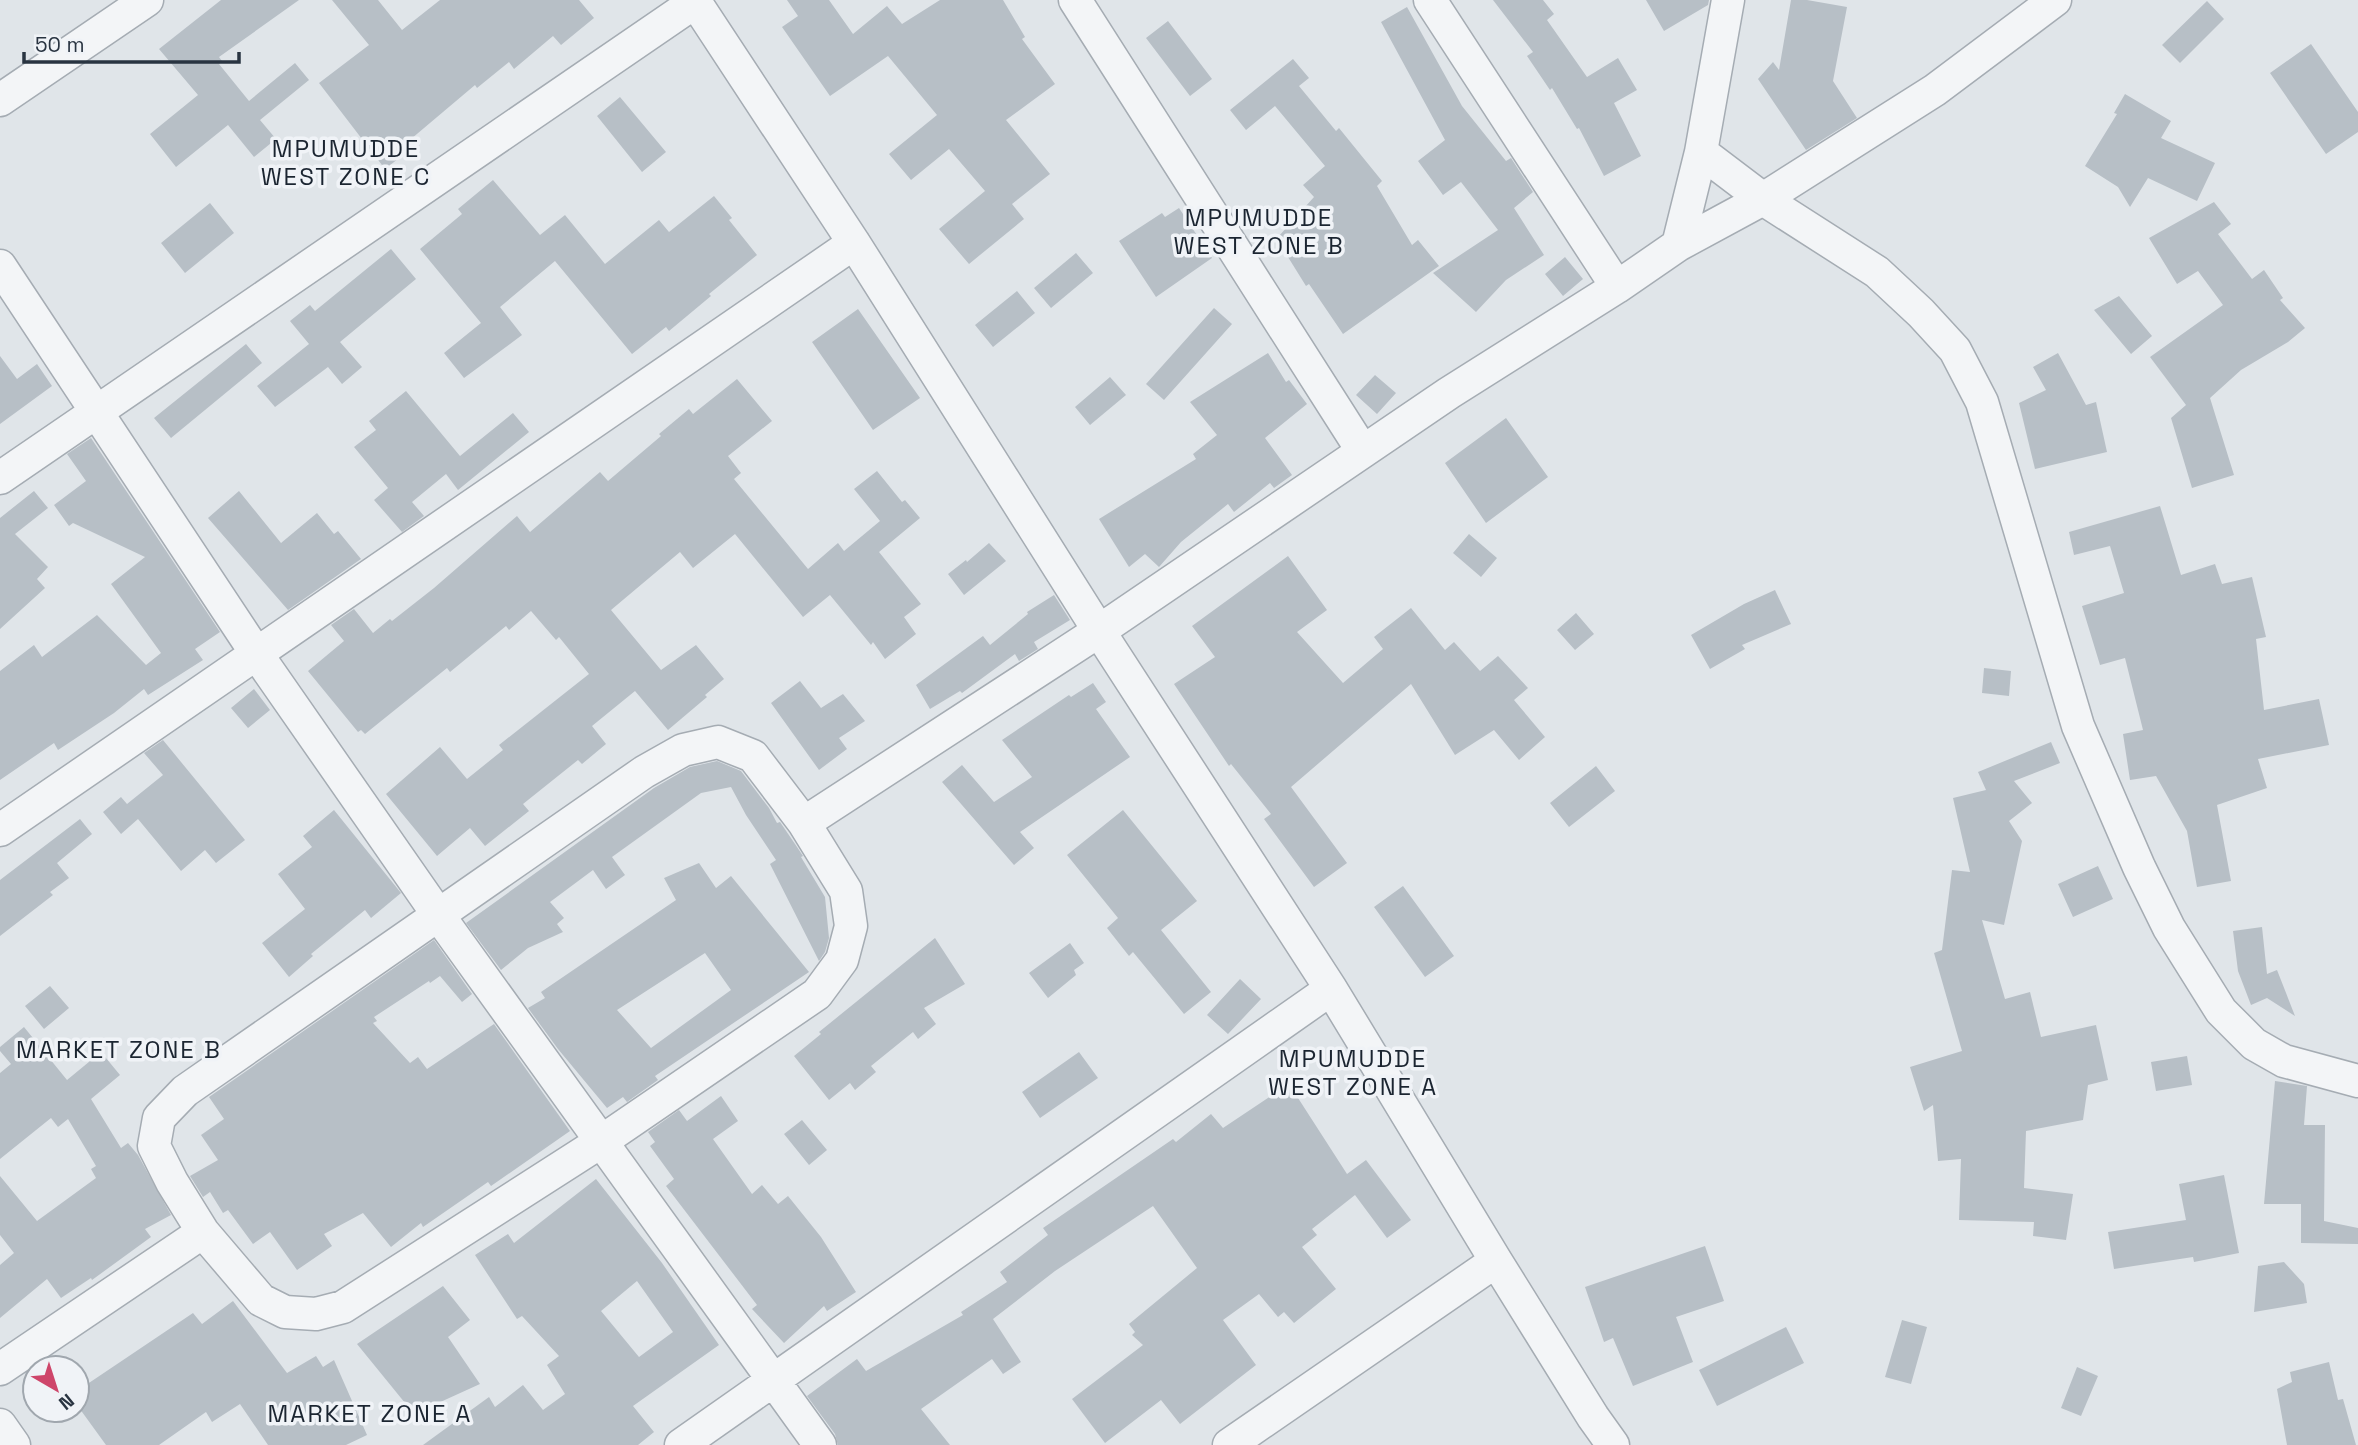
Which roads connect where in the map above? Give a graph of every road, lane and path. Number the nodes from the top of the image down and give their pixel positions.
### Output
1 (146, 0) edge
2 (1075, 0) edge
3 (1430, 0) edge
4 (1728, 0) edge
5 (2054, 0) edge
6 (694, 1) edge
7 (0, 100) edge
8 (1701, 152) junction
9 (1763, 199) junction
10 (855, 243) junction
11 (1678, 245) junction
12 (0, 266) edge
13 (1617, 287) junction
14 (98, 412) junction
15 (1362, 450) junction
16 (0, 478) edge
17 (1099, 631) junction
18 (256, 653) junction
19 (804, 823) junction
20 (0, 830) edge
21 (439, 916) junction
22 (1331, 989) junction
23 (2358, 1082) edge
24 (602, 1142) junction
25 (203, 1232) junction
26 (1496, 1261) junction
27 (0, 1369) edge
28 (773, 1381) junction
29 (0, 1425) edge
30 (14, 1445) edge
31 (681, 1445) edge
32 (820, 1445) edge
33 (1229, 1445) edge
34 (1613, 1445) edge

1 - 7 street
2 - 15 street
3 - 13 street
4 - 8 street
5 - 9 street
6 - 10 street
6 - 14 street
8 - 9 street
8 - 11 street
9 - 11 street
9 - 23 street
10 - 17 street
10 - 18 street
11 - 13 street
12 - 14 street
13 - 15 street
14 - 16 street
14 - 18 street
15 - 17 street
17 - 19 street
17 - 22 street
18 - 20 street
18 - 21 street
19 - 21 street
19 - 24 street
21 - 24 street
21 - 25 street
22 - 26 street
22 - 28 street
24 - 25 street
24 - 28 street
25 - 27 street
26 - 33 street
26 - 34 street
28 - 31 street
28 - 32 street
29 - 30 street

